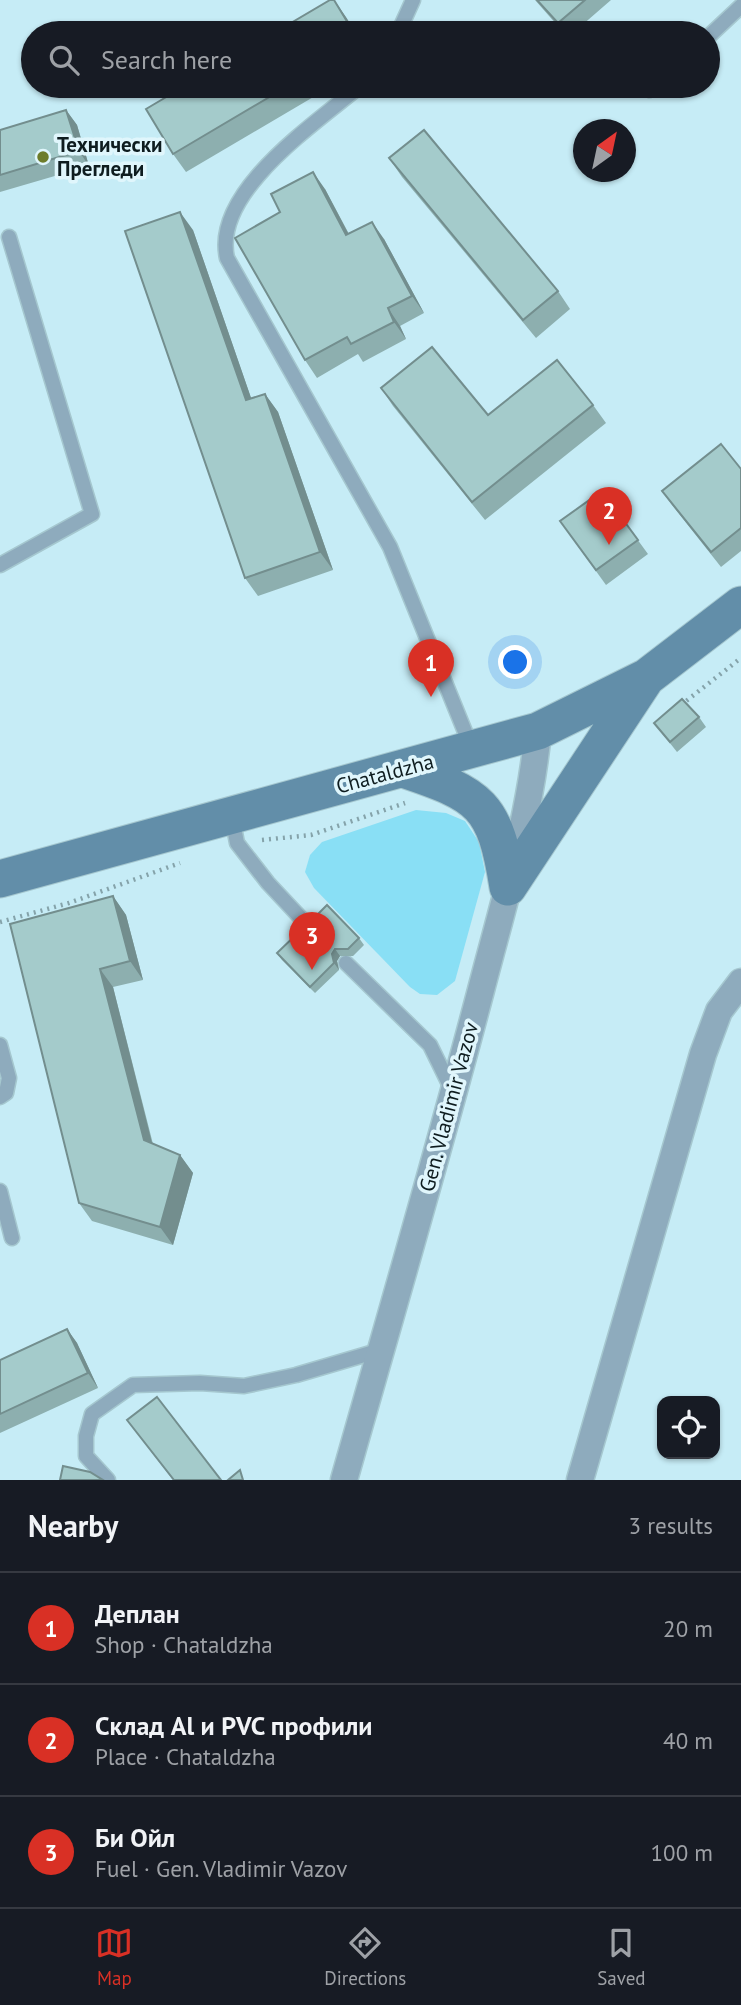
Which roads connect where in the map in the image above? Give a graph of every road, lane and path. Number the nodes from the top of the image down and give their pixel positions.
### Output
1 (413, 0) edge
2 (741, 6) edge
3 (403, 21) edge
4 (720, 26) edge
5 (346, 98) edge
6 (9, 237) dead end
7 (0, 565) edge
8 (741, 605) edge
9 (647, 677) junction
10 (538, 731) junction
11 (472, 750) junction
12 (403, 769) junction
13 (232, 815) junction
14 (0, 878) edge
15 (508, 887) junction
16 (313, 931) edge
17 (346, 963) dead end
18 (741, 982) edge
19 (0, 1045) edge
20 (454, 1094) junction
21 (0, 1097) edge
22 (0, 1191) edge
23 (12, 1238) dead end
24 (381, 1350) junction
25 (108, 1480) edge
26 (344, 1480) edge
27 (580, 1480) edge

1 - 3 lane
2 - 4 lane
5 - 11 lane
6 - 7 lane
8 - 9 main road, Chataldzha
9 - 10 main road, Chataldzha
9 - 15 main road
10 - 11 main road, Chataldzha
10 - 15 street, Gen. Vladimir Vazov
11 - 12 main road, Chataldzha
12 - 13 main road, Chataldzha
12 - 15 main road
13 - 14 main road, Chataldzha
13 - 16 lane
15 - 20 street, Gen. Vladimir Vazov
17 - 20 lane
18 - 27 street
19 - 21 lane
20 - 24 street, Gen. Vladimir Vazov
22 - 23 lane
24 - 25 lane
24 - 26 street, Gen. Vladimir Vazov

